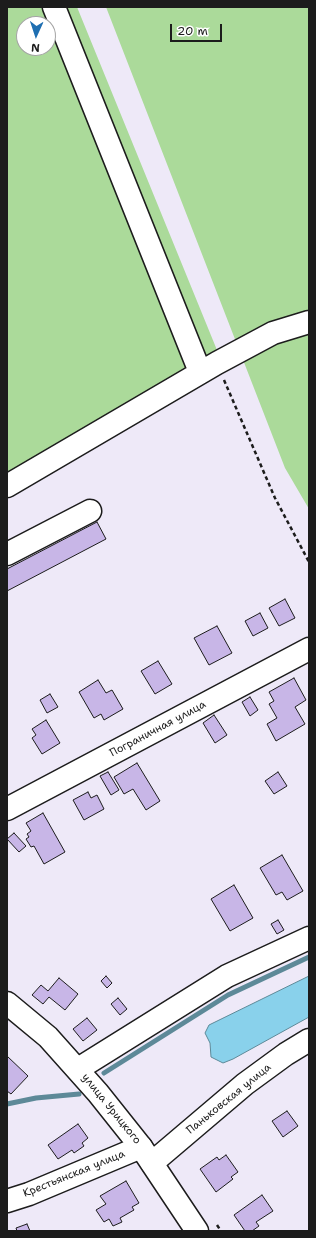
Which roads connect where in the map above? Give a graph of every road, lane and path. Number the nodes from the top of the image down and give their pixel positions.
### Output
1 (54, 7) edge
2 (309, 322) edge
3 (208, 367) junction
4 (7, 486) edge
5 (90, 511) dead end
6 (7, 554) edge
7 (309, 562) edge
8 (309, 649) edge
9 (7, 809) edge
10 (309, 938) edge
11 (7, 1002) edge
12 (309, 1040) edge
13 (78, 1069) junction
14 (146, 1155) junction
15 (7, 1201) edge
16 (197, 1231) edge

1 - 3 street
2 - 3 street
3 - 4 street
3 - 7 path
5 - 6 street
8 - 9 street, Пограничная улица
10 - 13 street
11 - 13 street, улица Урицкого
12 - 14 street, Паньковская улица
13 - 14 street, улица Урицкого
14 - 15 street, Крестьянская улица
14 - 16 street, улица Урицкого

